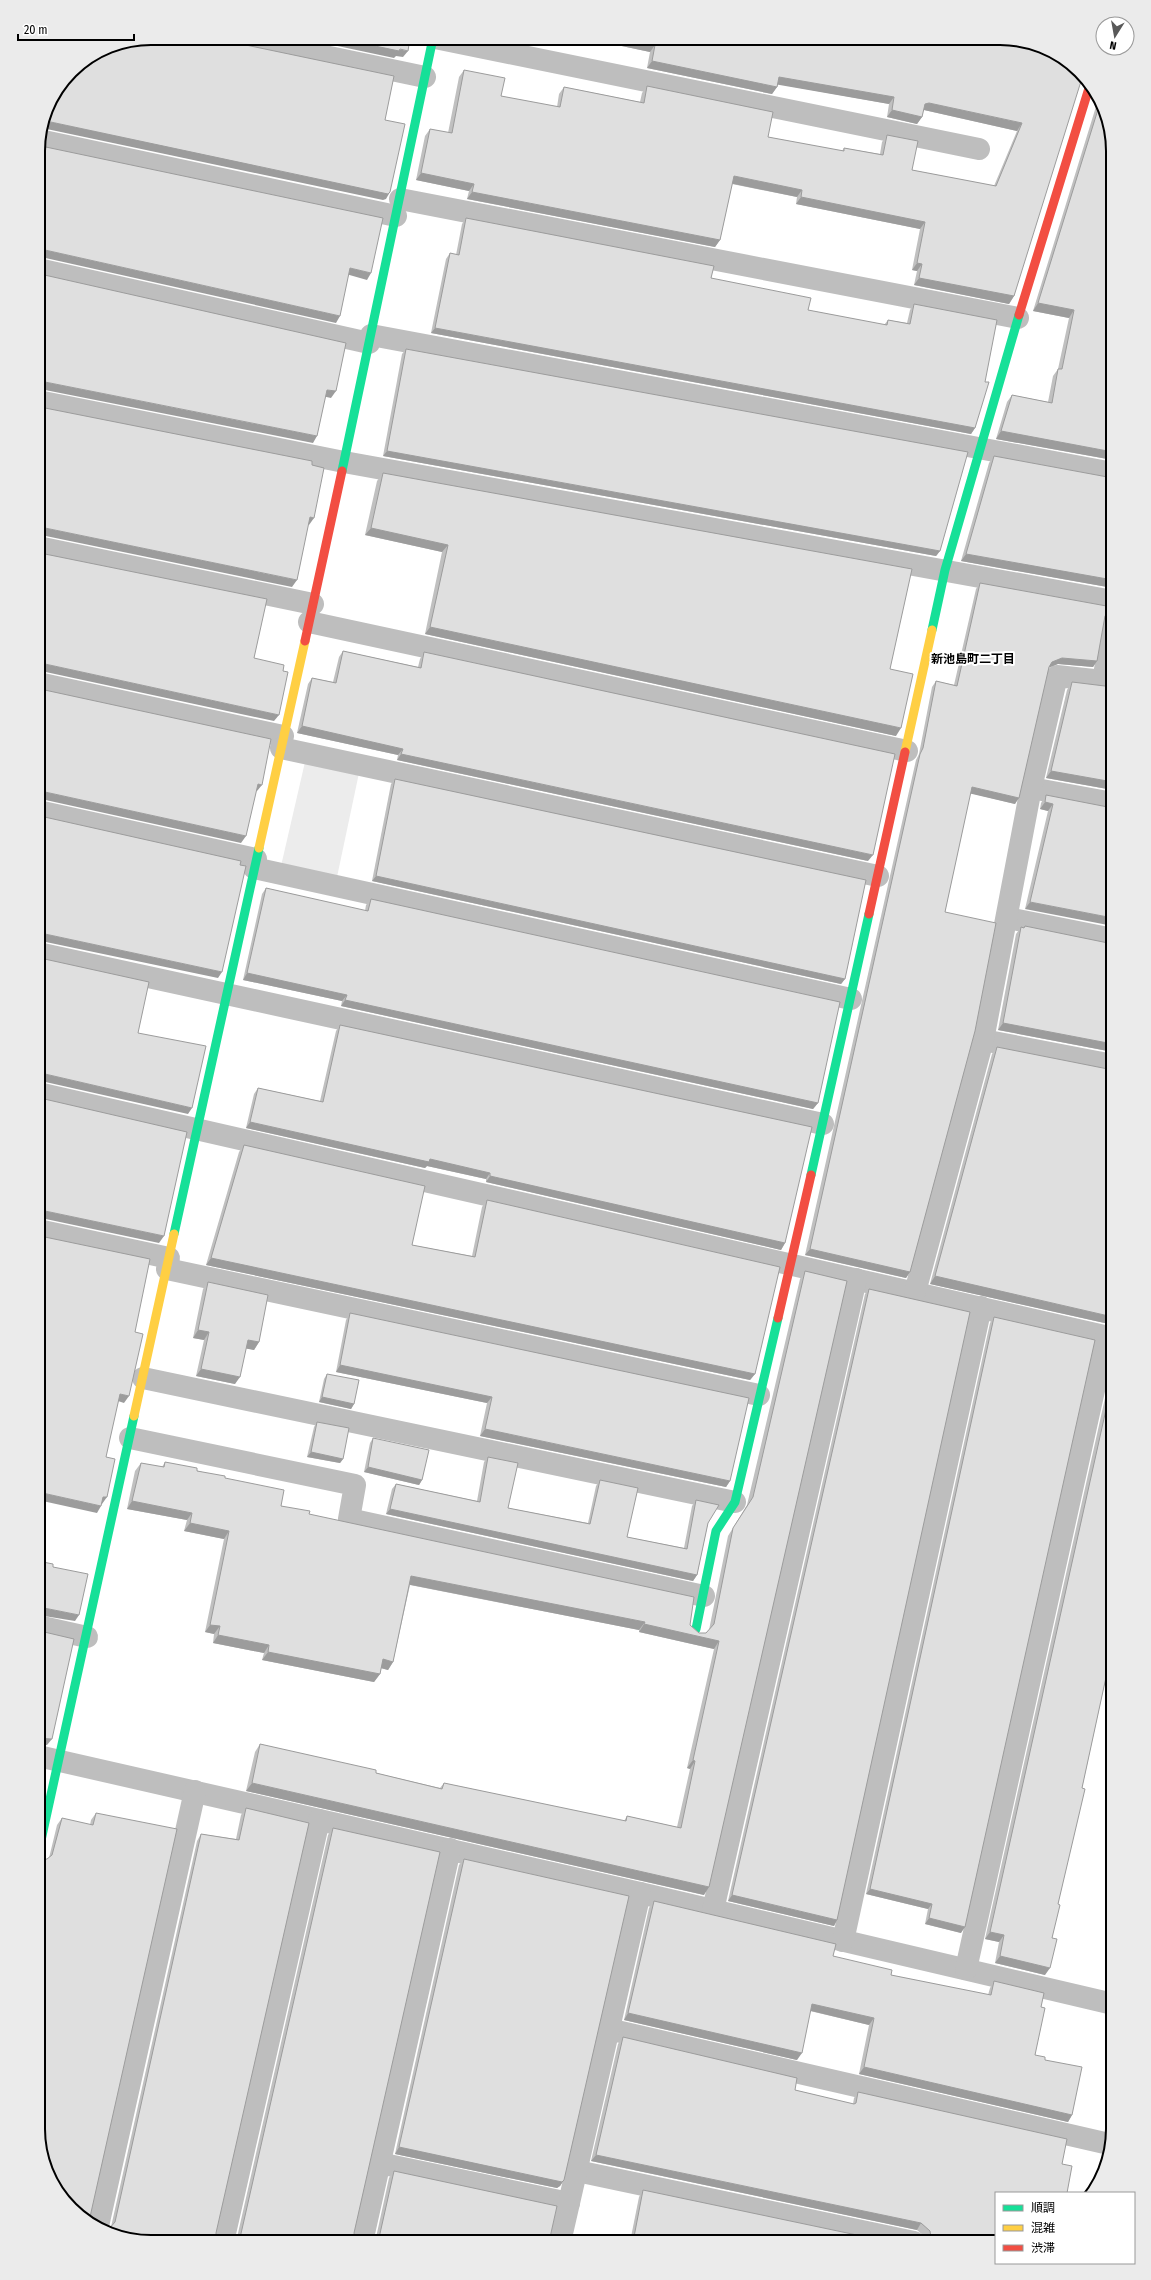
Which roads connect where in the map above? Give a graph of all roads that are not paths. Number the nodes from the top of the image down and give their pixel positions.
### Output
1 (273, 45) edge
2 (433, 45) edge
3 (468, 45) edge
4 (426, 77) junction
5 (1088, 92) edge
6 (45, 141) edge
7 (979, 149) dead end
8 (398, 207) junction
9 (45, 270) edge
10 (1018, 318) junction
11 (370, 339) junction
12 (45, 402) edge
13 (980, 449) junction
14 (344, 462) junction
15 (1106, 472) edge
16 (45, 549) edge
17 (945, 570) junction
18 (1106, 599) edge
19 (311, 613) junction
20 (1106, 682) edge
21 (45, 685) edge
22 (282, 742) junction
23 (907, 751) junction
24 (1031, 788) junction
25 (1106, 802) edge
26 (45, 813) edge
27 (255, 863) junction
28 (878, 876) junction
29 (1008, 918) junction
30 (1106, 938) edge
31 (45, 954) edge
32 (226, 993) junction
33 (851, 999) junction
34 (983, 1040) junction
35 (1106, 1065) edge
36 (45, 1095) edge
37 (823, 1124) junction
38 (198, 1129) junction
39 (45, 1232) edge
40 (168, 1264) junction
41 (791, 1264) junction
42 (856, 1279) junction
43 (915, 1292) junction
44 (982, 1307) junction
45 (1106, 1336) edge
46 (1106, 1355) edge
47 (143, 1378) junction
48 (759, 1395) junction
49 (130, 1438) junction
50 (735, 1502) junction
51 (704, 1596) junction
52 (45, 1628) edge
53 (696, 1629) edge
54 (87, 1637) junction
55 (45, 1757) edge
56 (59, 1760) junction
57 (195, 1791) junction
58 (319, 1820) junction
59 (45, 1823) edge
60 (450, 1849) junction
61 (640, 1893) junction
62 (713, 1910) junction
63 (843, 1941) junction
64 (966, 1969) junction
65 (1106, 2002) edge
66 (608, 2029) junction
67 (1105, 2143) edge
68 (380, 2163) junction
69 (576, 2171) junction
70 (569, 2203) junction
71 (99, 2221) edge
72 (225, 2235) edge
73 (364, 2235) edge
74 (562, 2235) edge
75 (881, 2235) edge

1 - 4 street
2 - 4 street
3 - 7 street
4 - 8 street
5 - 10 street
6 - 8 street
8 - 10 street
8 - 11 street
9 - 11 street
10 - 13 street
11 - 13 street
11 - 14 street
12 - 14 street
13 - 15 street
13 - 17 street
14 - 17 street
14 - 19 street
16 - 19 street
17 - 18 street
17 - 23 street
19 - 22 street
19 - 23 street
20 - 24 street
21 - 22 street
22 - 27 street
22 - 28 street
23 - 28 street
24 - 25 street
24 - 29 street
26 - 27 street
27 - 32 street
27 - 33 street
28 - 33 street
29 - 30 street
29 - 34 street
31 - 32 street
32 - 37 street
32 - 38 street
33 - 37 street
34 - 35 street
34 - 43 street
36 - 38 street
37 - 41 street
38 - 40 street
38 - 41 street
39 - 40 street
40 - 47 street
40 - 48 street
41 - 42 street
41 - 48 street
42 - 43 street
42 - 62 street
43 - 44 street
44 - 45 street
44 - 63 street
46 - 64 street
47 - 49 street
47 - 50 street
48 - 50 street
49 - 51 street
49 - 54 street
50 - 51 street
51 - 53 street
52 - 54 street
54 - 56 street
55 - 56 street
56 - 57 street
56 - 59 street
57 - 58 street
57 - 71 street
58 - 60 street
58 - 72 street
60 - 61 street
60 - 68 street
61 - 62 street
61 - 66 street
62 - 63 street
63 - 64 street
64 - 65 street
66 - 67 street
66 - 69 street
68 - 70 street
68 - 73 street
69 - 70 street
69 - 75 street
70 - 74 street

